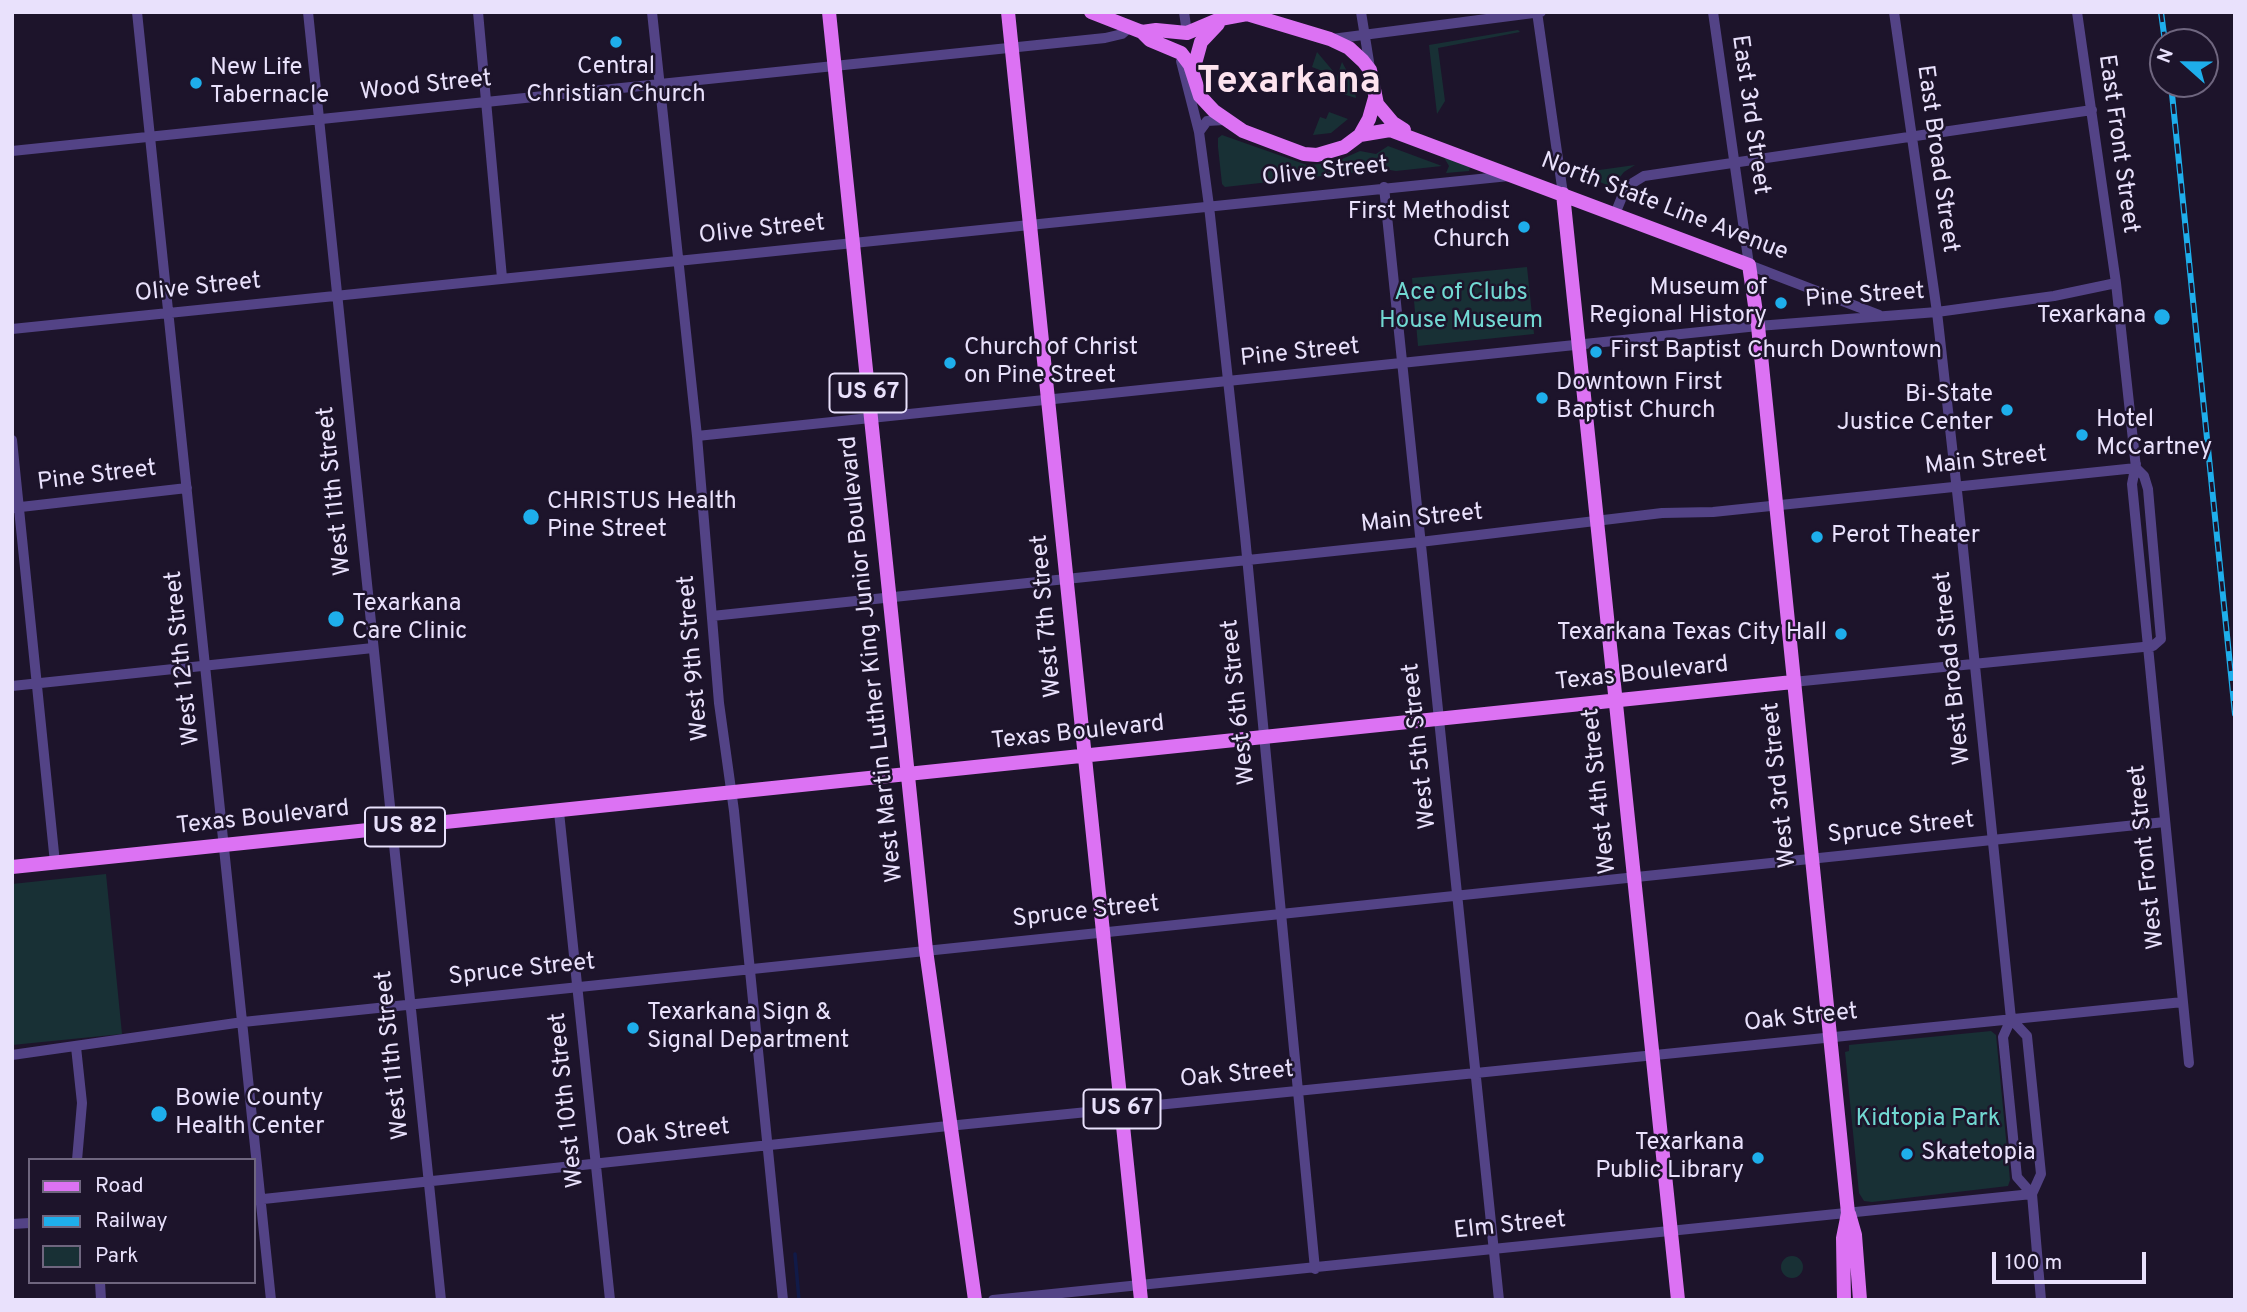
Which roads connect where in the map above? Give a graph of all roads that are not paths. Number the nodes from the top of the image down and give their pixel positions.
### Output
1 (137, 12) edge
2 (308, 12) edge
3 (478, 12) edge
4 (652, 12) edge
5 (829, 12) edge
6 (1008, 12) edge
7 (1091, 12) edge
8 (1184, 12) edge
9 (1361, 12) edge
10 (1539, 12) edge
11 (1713, 12) edge
12 (1894, 12) edge
13 (2077, 12) edge
14 (1231, 16) junction
15 (1136, 30) junction
16 (1187, 33) junction
17 (1364, 36) junction
18 (1329, 39) junction
19 (1012, 47) junction
20 (1174, 50) junction
21 (834, 65) junction
22 (1370, 70) junction
23 (1193, 71) junction
24 (660, 84) junction
25 (1375, 98) junction
26 (487, 102) junction
27 (2092, 110) junction
28 (319, 120) junction
29 (1224, 120) junction
30 (1199, 132) junction
31 (1360, 135) junction
32 (151, 136) junction
33 (1912, 138) junction
34 (1427, 142) junction
35 (12, 151) edge
36 (1734, 162) junction
37 (1515, 175) junction
38 (1384, 187) junction
39 (1563, 194) junction
40 (1209, 206) junction
41 (1615, 214) junction
42 (1031, 225) junction
43 (852, 243) junction
44 (678, 261) junction
45 (1749, 265) junction
46 (502, 278) junction
47 (2116, 283) junction
48 (337, 296) junction
49 (1937, 312) junction
50 (169, 314) junction
51 (1885, 317) junction
52 (1758, 326) junction
53 (12, 330) edge
54 (1579, 345) junction
55 (1403, 365) junction
56 (1228, 383) junction
57 (1049, 401) junction
58 (871, 419) junction
59 (697, 436) junction
60 (12, 440) edge
61 (2136, 468) junction
62 (1956, 485) junction
63 (187, 488) junction
64 (1775, 506) junction
65 (16, 508) edge
66 (1598, 521) junction
67 (1420, 542) junction
68 (1247, 559) junction
69 (1068, 578) junction
70 (889, 597) junction
71 (712, 616) junction
72 (2148, 647) junction
73 (373, 648) junction
74 (1975, 665) junction
75 (206, 667) junction
76 (1794, 682) junction
77 (39, 684) junction
78 (12, 686) edge
79 (1615, 701) junction
80 (1439, 719) junction
81 (1263, 738) junction
82 (1084, 757) junction
83 (907, 774) junction
84 (731, 794) junction
85 (559, 812) junction
86 (2165, 822) junction
87 (391, 829) junction
88 (1993, 840) junction
89 (223, 845) junction
90 (1812, 860) junction
91 (55, 863) junction
92 (12, 867) edge
93 (1634, 878) junction
94 (1458, 896) junction
95 (1280, 914) junction
96 (1104, 932) junction
97 (926, 950) junction
98 (750, 967) junction
99 (578, 987) junction
100 (2183, 1002) junction
101 (411, 1004) junction
102 (2011, 1019) junction
103 (243, 1021) junction
104 (1829, 1037) junction
105 (76, 1047) junction
106 (12, 1055) edge
107 (1653, 1055) junction
108 (2189, 1063) dead end
109 (1475, 1073) junction
110 (1298, 1092) junction
111 (1122, 1108) junction
112 (948, 1126) junction
113 (767, 1145) junction
114 (77, 1158) edge
115 (254, 1158) edge
116 (596, 1164) junction
117 (428, 1180) junction
118 (2032, 1194) junction
119 (257, 1199) edge
120 (1848, 1213) junction
121 (1671, 1232) junction
122 (1494, 1250) junction
123 (1315, 1269) junction
124 (1141, 1293) edge
125 (1679, 1297) edge
126 (271, 1300) edge
127 (441, 1300) edge
128 (610, 1300) edge
129 (783, 1300) edge
130 (975, 1300) edge
131 (993, 1300) edge
132 (1499, 1300) edge
133 (1844, 1300) edge
134 (1860, 1300) edge
135 (2041, 1300) edge

1 - 32 street, West 12th Street
2 - 28 street, West 11th Street
3 - 26 street
4 - 24 street, West 9th Street
5 - 21 main road, West Martin Luther King Junior Boulevard / US 67
6 - 19 main road, West 7th Street / US 67
7 - 15 main road, North State Line Avenue
8 - 16 street
9 - 17 street
10 - 17 street
10 - 39 street
11 - 36 street, East 3rd Street
12 - 33 street, East Broad Street
13 - 27 street, East Front Street
14 - 16 main road, North State Line Avenue
14 - 18 main road, North State Line Avenue
14 - 23 main road
15 - 16 main road, North State Line Avenue
15 - 19 street, Wood Street
15 - 20 main road, North State Line Avenue
17 - 18 street
17 - 22 street
18 - 22 main road, North State Line Avenue
19 - 21 street, Wood Street
19 - 42 main road, West 7th Street / US 67
20 - 23 main road, North State Line Avenue
20 - 30 street, West 6th Street
21 - 24 street, Wood Street
21 - 43 main road, West Martin Luther King Junior Boulevard / US 67
22 - 25 main road, North State Line Avenue
23 - 29 main road, North State Line Avenue
24 - 26 street, Wood Street
24 - 44 street, West 9th Street
25 - 31 main road
25 - 34 main road, North State Line Avenue
26 - 28 street, Wood Street
26 - 46 street
27 - 33 street
27 - 47 street, East Front Street
28 - 32 street, Wood Street
28 - 48 street, West 11th Street
29 - 30 street
29 - 31 main road, North State Line Avenue
30 - 40 street, West 6th Street
31 - 34 main road, North State Line Avenue
32 - 35 street, Wood Street
32 - 50 street, West 12th Street
33 - 36 street
33 - 49 street, East Broad Street
34 - 37 main road, North State Line Avenue
36 - 41 street
36 - 45 street, East 3rd Street
37 - 38 street, Olive Street
37 - 39 main road, North State Line Avenue
38 - 40 street, Olive Street
38 - 55 street, West 5th Street
39 - 41 main road, North State Line Avenue
39 - 54 main road, West 4th Street
40 - 42 street, Olive Street
40 - 56 street, West 6th Street
41 - 45 main road, North State Line Avenue
42 - 43 street, Olive Street
42 - 57 main road, West 7th Street / US 67
43 - 44 street, Olive Street
43 - 58 main road, West Martin Luther King Junior Boulevard / US 67
44 - 46 street, Olive Street
44 - 59 street, West 9th Street
45 - 51 street, North State Line Avenue
45 - 52 main road, West 3rd Street
46 - 48 street, Olive Street
47 - 49 street, Pine Street
47 - 61 street
48 - 50 street, Olive Street
48 - 73 street, West 11th Street
49 - 51 street, Pine Street
49 - 62 street, West Broad Street
50 - 53 street, Olive Street
50 - 63 street, West 12th Street
51 - 52 street, Pine Street
52 - 54 street, Pine Street
52 - 64 main road, West 3rd Street
54 - 55 street, Pine Street
54 - 66 main road, West 4th Street
55 - 56 street, Pine Street
55 - 67 street, West 5th Street
56 - 57 street, Pine Street
56 - 68 street, West 6th Street
57 - 58 street, Pine Street
57 - 69 main road, West 7th Street / US 67
58 - 59 street, Pine Street
58 - 70 main road, West Martin Luther King Junior Boulevard / US 67
59 - 71 street, West 9th Street
60 - 65 street
61 - 62 street, Main Street
61 - 72 street
62 - 64 street, Main Street
62 - 74 street, West Broad Street
63 - 65 street, Pine Street
63 - 75 street, West 12th Street
64 - 66 street, Main Street
64 - 76 main road, West 3rd Street
65 - 77 street
66 - 67 street, Main Street
66 - 79 main road, West 4th Street
67 - 68 street, Main Street
67 - 80 street, West 5th Street
68 - 69 street, Main Street
68 - 81 street, West 6th Street
69 - 70 street, Main Street
69 - 82 main road, West 7th Street / US 67
70 - 71 street, Main Street
70 - 83 main road, West Martin Luther King Junior Boulevard / US 67
71 - 84 street, West 9th Street
72 - 74 street, Texas Boulevard
72 - 86 street, West Front Street
73 - 75 street
73 - 87 street, West 11th Street
74 - 76 street, Texas Boulevard
74 - 88 street, West Broad Street
75 - 77 street
75 - 89 street, West 12th Street
76 - 79 main road, Texas Boulevard
76 - 90 main road, West 3rd Street
77 - 78 street
77 - 91 street
79 - 80 main road, Texas Boulevard
79 - 93 main road, West 4th Street
80 - 81 main road, Texas Boulevard
80 - 94 street, West 5th Street
81 - 82 main road, Texas Boulevard
81 - 95 street, West 6th Street
82 - 83 main road, Texas Boulevard / US 82
82 - 96 main road, West 7th Street / US 67
83 - 84 main road, Texas Boulevard / US 82
83 - 97 main road, West Martin Luther King Junior Boulevard / US 67
84 - 85 main road, Texas Boulevard / US 82
84 - 98 street, West 9th Street
85 - 87 main road, Texas Boulevard / US 82
85 - 99 street, West 10th Street
86 - 88 street, Spruce Street
86 - 100 street, West Front Street
87 - 89 main road, Texas Boulevard / US 82
87 - 101 street, West 11th Street
88 - 90 street, Spruce Street
88 - 102 street, West Broad Street
89 - 91 main road, Texas Boulevard / US 82
89 - 103 street, West 12th Street
90 - 93 street, Spruce Street
90 - 104 main road, West 3rd Street
91 - 92 main road, Texas Boulevard / US 82
93 - 94 street, Spruce Street
93 - 107 main road, West 4th Street
94 - 95 street, Spruce Street
94 - 109 street, West 5th Street
95 - 96 street, Spruce Street
95 - 110 street, West 6th Street
96 - 97 street, Spruce Street
96 - 111 main road, West 7th Street / US 67
97 - 98 street, Spruce Street
97 - 112 main road, West Martin Luther King Junior Boulevard / US 67
98 - 99 street, Spruce Street
98 - 113 street, West 9th Street
99 - 101 street, Spruce Street
99 - 116 street, West 10th Street
100 - 102 street, Oak Street
100 - 108 street, West Front Street
101 - 103 street, Spruce Street
101 - 117 street, West 11th Street
102 - 104 street, Oak Street
102 - 118 street, West Broad Street
102 - 118 street, West Broad Street
103 - 105 street, Spruce Street
103 - 115 street, West 12th Street
104 - 107 street, Oak Street
104 - 120 main road, West 3rd Street
105 - 106 street, Spruce Street
105 - 114 street
107 - 109 street, Oak Street
107 - 121 main road, West 4th Street
109 - 110 street, Oak Street
109 - 122 street, West 5th Street
110 - 111 street, Oak Street
110 - 123 street, West 6th Street
111 - 112 street, Oak Street
111 - 124 main road, West 7th Street / US 67
112 - 113 street, Oak Street
112 - 130 main road, West Martin Luther King Junior Boulevard / US 67
113 - 116 street, Oak Street
113 - 129 street, West 9th Street
116 - 117 street, Oak Street
116 - 128 street, West 10th Street
117 - 119 street, Oak Street
117 - 127 street, West 11th Street
118 - 120 street, Elm Street
118 - 135 street, West Broad Street
119 - 126 street, West 12th Street
120 - 121 street, Elm Street
120 - 133 main road, West 3rd Street
120 - 134 main road
121 - 122 street, Elm Street
121 - 125 main road, West 4th Street
122 - 123 street, Elm Street
122 - 132 street, West 5th Street
123 - 124 street, Elm Street
124 - 131 street, Elm Street

